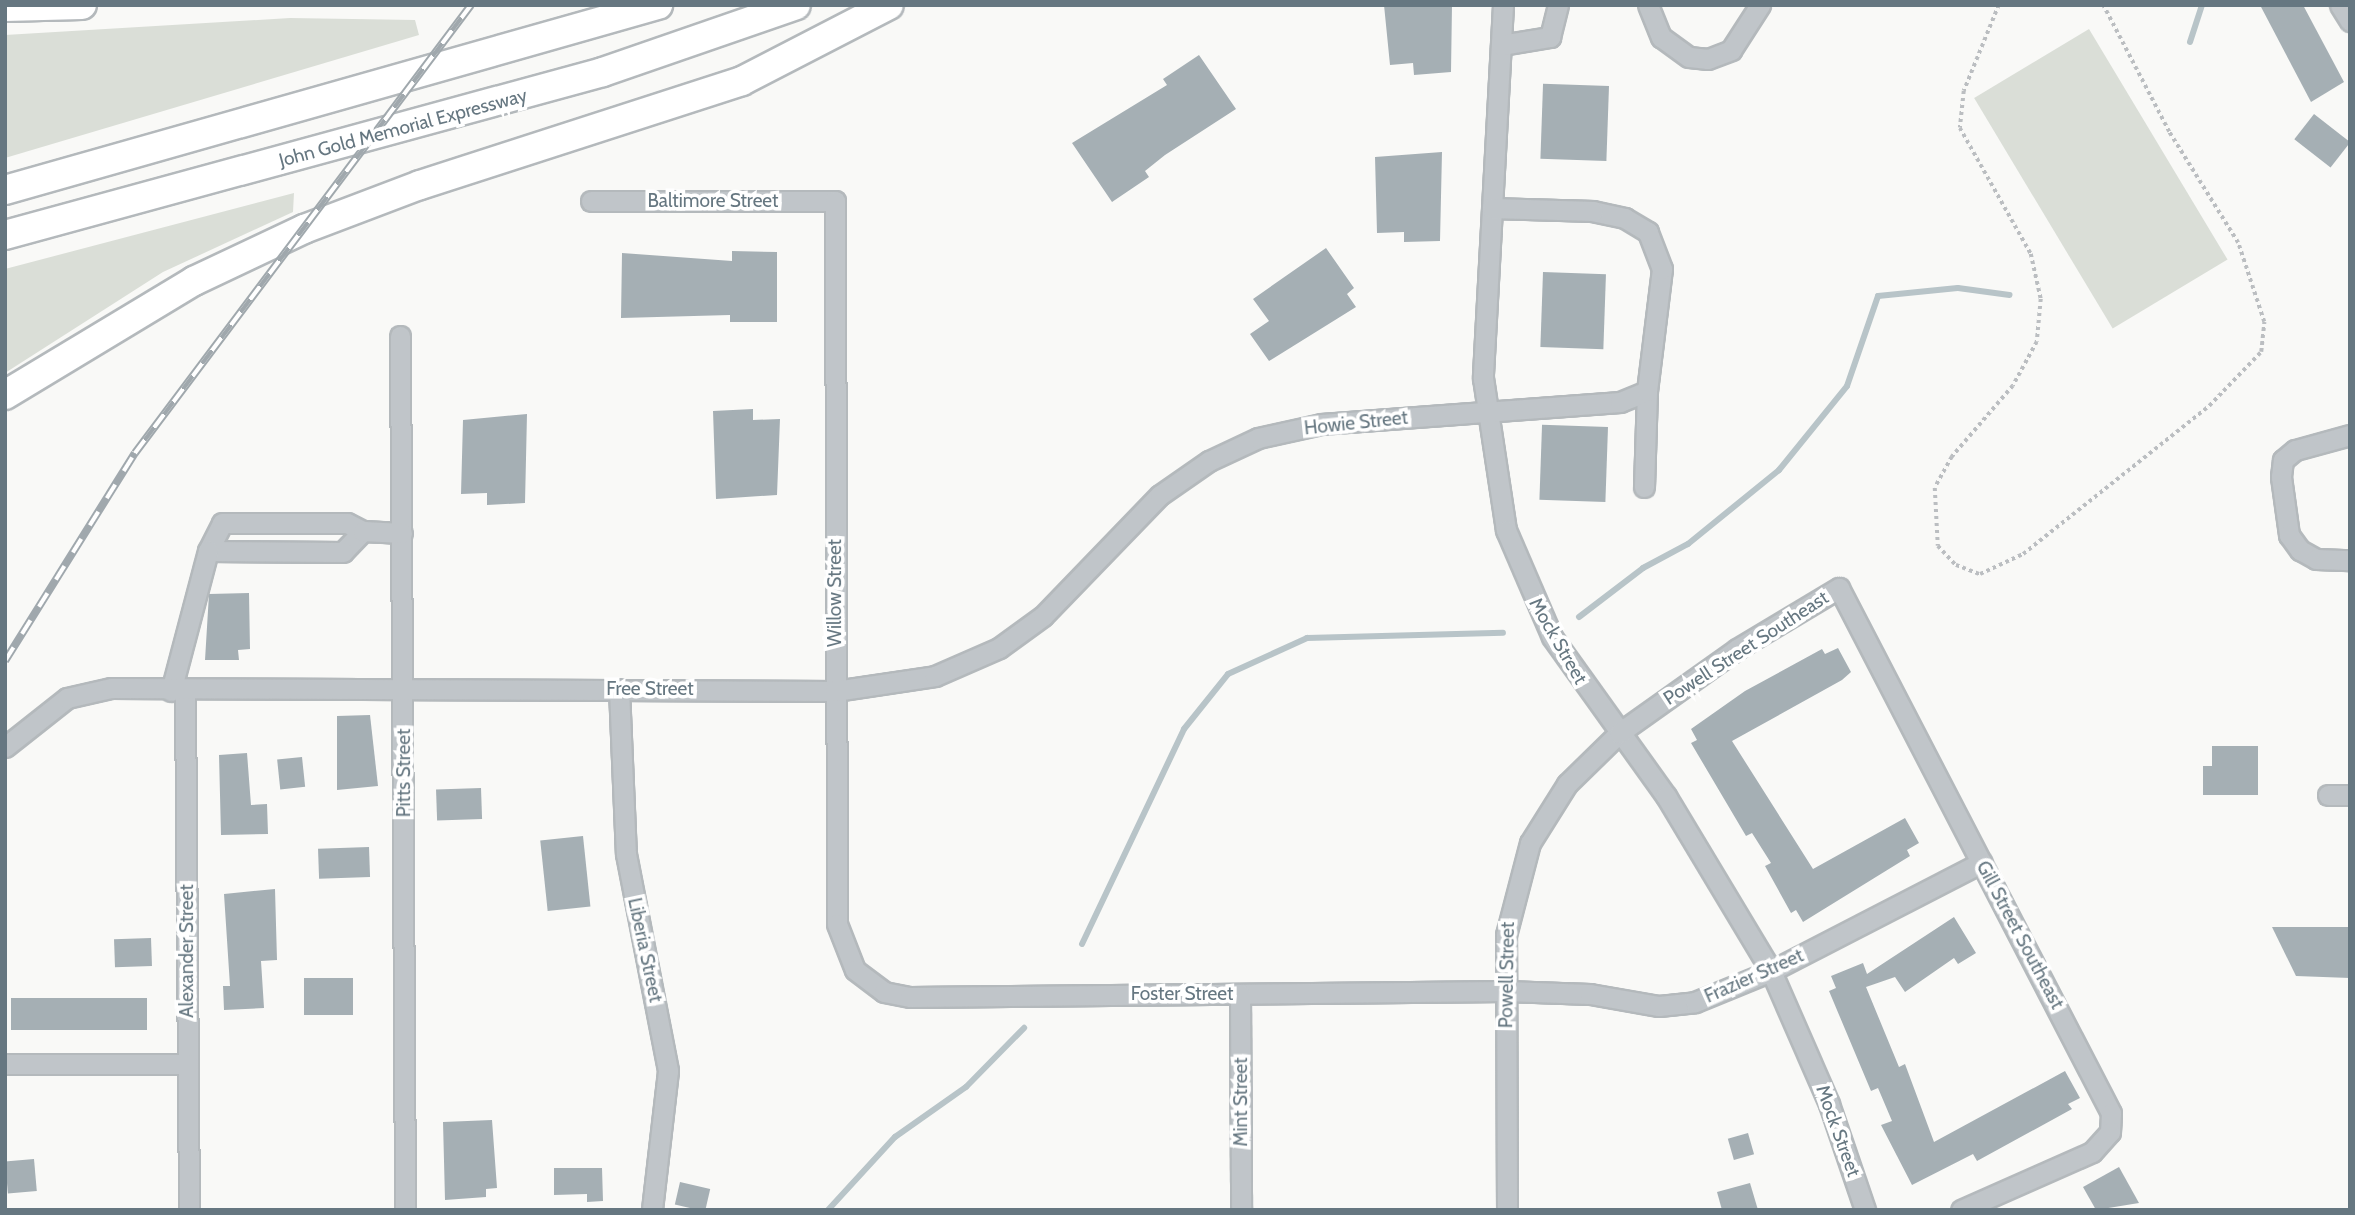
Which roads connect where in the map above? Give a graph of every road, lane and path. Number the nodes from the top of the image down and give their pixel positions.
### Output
1 (82, 5) edge
2 (658, 5) edge
3 (796, 5) edge
4 (889, 5) edge
5 (1503, 5) edge
6 (1558, 5) edge
7 (1648, 5) edge
8 (1760, 5) edge
9 (1999, 5) edge
10 (2104, 5) edge
11 (2340, 5) edge
12 (5, 7) edge
13 (2350, 22) edge
14 (1501, 45) junction
15 (5, 190) edge
16 (591, 201) dead end
17 (835, 201) joint
18 (1492, 208) junction
19 (5, 235) edge
20 (400, 336) dead end
21 (1647, 391) junction
22 (5, 395) edge
23 (1484, 413) junction
24 (2350, 435) edge
25 (1231, 449) joint
26 (1644, 487) dead end
27 (363, 531) junction
28 (402, 533) junction
29 (208, 551) junction
30 (2350, 560) edge
31 (1839, 588) joint
32 (404, 686) junction
33 (619, 689) junction
34 (178, 691) junction
35 (835, 691) junction
36 (1619, 733) junction
37 (5, 747) edge
38 (2329, 795) dead end
39 (2350, 795) edge
40 (1982, 862) junction
41 (1771, 971) junction
42 (864, 977) joint
43 (1506, 991) junction
44 (1240, 994) junction
45 (5, 1064) edge
46 (188, 1064) junction
47 (189, 1210) edge
48 (405, 1210) edge
49 (652, 1210) edge
50 (1241, 1210) edge
51 (1507, 1210) edge
52 (1864, 1210) edge
53 (1961, 1210) edge

1 - 12 highway
2 - 15 highway
3 - 19 highway, John Gold Memorial Expressway
4 - 22 highway
5 - 14 street, Mock Street
6 - 14 street
7 - 8 street
9 - 10 path
11 - 13 street
14 - 18 street, Mock Street
16 - 17 street, Baltimore Street
17 - 35 street, Willow Street
18 - 21 street
18 - 23 street, Mock Street
20 - 28 street, Pitts Street
21 - 23 street, Howie Street
21 - 26 street
23 - 25 street, Howie Street
23 - 36 street, Mock Street
24 - 30 street
25 - 35 street, Free Street
27 - 28 street
27 - 29 street
27 - 29 street, Alexander Street
28 - 32 street, Pitts Street
29 - 34 street, Alexander Street
31 - 36 street, Powell Street Southeast
31 - 40 street, Gill Street Southeast
32 - 33 street, Free Street
32 - 34 street, Free Street
32 - 48 street, Pitts Street
33 - 35 street, Free Street
33 - 49 street, Liberia Street
34 - 37 street, Free Street
34 - 46 street, Alexander Street
35 - 42 street, Willow Street
36 - 41 street, Mock Street
36 - 43 street, Powell Street
38 - 39 street
40 - 41 street, Frazier Street
40 - 53 street, Gill Street Southeast
41 - 43 street, Frazier Street
41 - 52 street, Mock Street
42 - 44 street, Foster Street
43 - 44 street, Foster Street
43 - 51 street, Powell Street
44 - 50 street, Mint Street
45 - 46 street
46 - 47 street, Alexander Street

